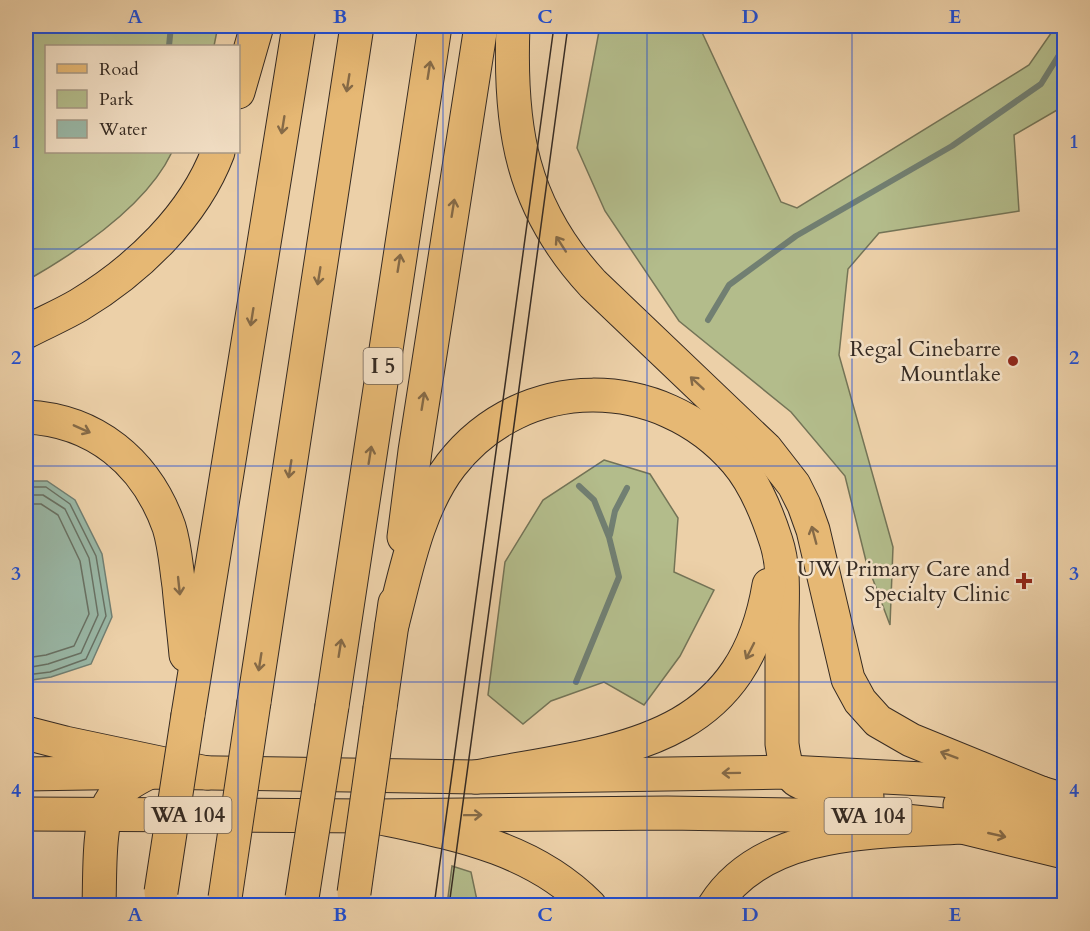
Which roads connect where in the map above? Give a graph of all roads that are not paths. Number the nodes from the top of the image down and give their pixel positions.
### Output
1 (249, 26) edge
2 (257, 26) edge
3 (299, 26) edge
4 (357, 26) edge
5 (435, 26) edge
6 (481, 26) edge
7 (513, 26) edge
8 (240, 72) edge
9 (240, 85) edge
10 (217, 153) edge
11 (26, 332) edge
12 (26, 417) edge
13 (756, 492) junction
14 (392, 625) junction
15 (188, 715) junction
16 (26, 733) edge
17 (150, 772) junction
18 (207, 772) junction
19 (789, 772) junction
20 (26, 774) edge
21 (476, 777) junction
22 (867, 797) junction
23 (1053, 797) edge
24 (667, 813) junction
25 (26, 814) edge
26 (105, 815) junction
27 (372, 816) junction
28 (962, 827) junction
29 (1065, 827) edge
30 (1065, 852) edge
31 (160, 899) edge
32 (353, 899) edge
33 (224, 902) edge
34 (301, 902) edge
35 (99, 906) edge
36 (590, 906) edge
37 (714, 906) edge

1 - 8 main road
2 - 9 main road
3 -> 15 main road
4 -> 33 main road, bridge
34 -> 5 main road, I 5, bridge
14 -> 6 main road
23 -> 7 main road
10 - 11 main road
12 -> 15 main road
13 - 14 main road
13 - 19 main road
13 -> 21 main road
14 - 32 main road, bridge
15 - 31 main road, bridge
16 - 18 main road
17 - 18 main road, WA 104
17 - 20 main road, WA 104
17 - 26 main road
18 - 21 main road, WA 104
19 -> 21 main road, WA 104
19 - 22 main road
19 - 23 main road, WA 104
22 - 24 main road
22 - 29 main road
27 -> 24 main road, WA 104
24 - 28 main road, WA 104
25 - 26 main road, WA 104
26 - 27 main road, WA 104
26 - 35 main road
27 - 36 main road
28 -> 30 main road, WA 104
28 - 37 main road

